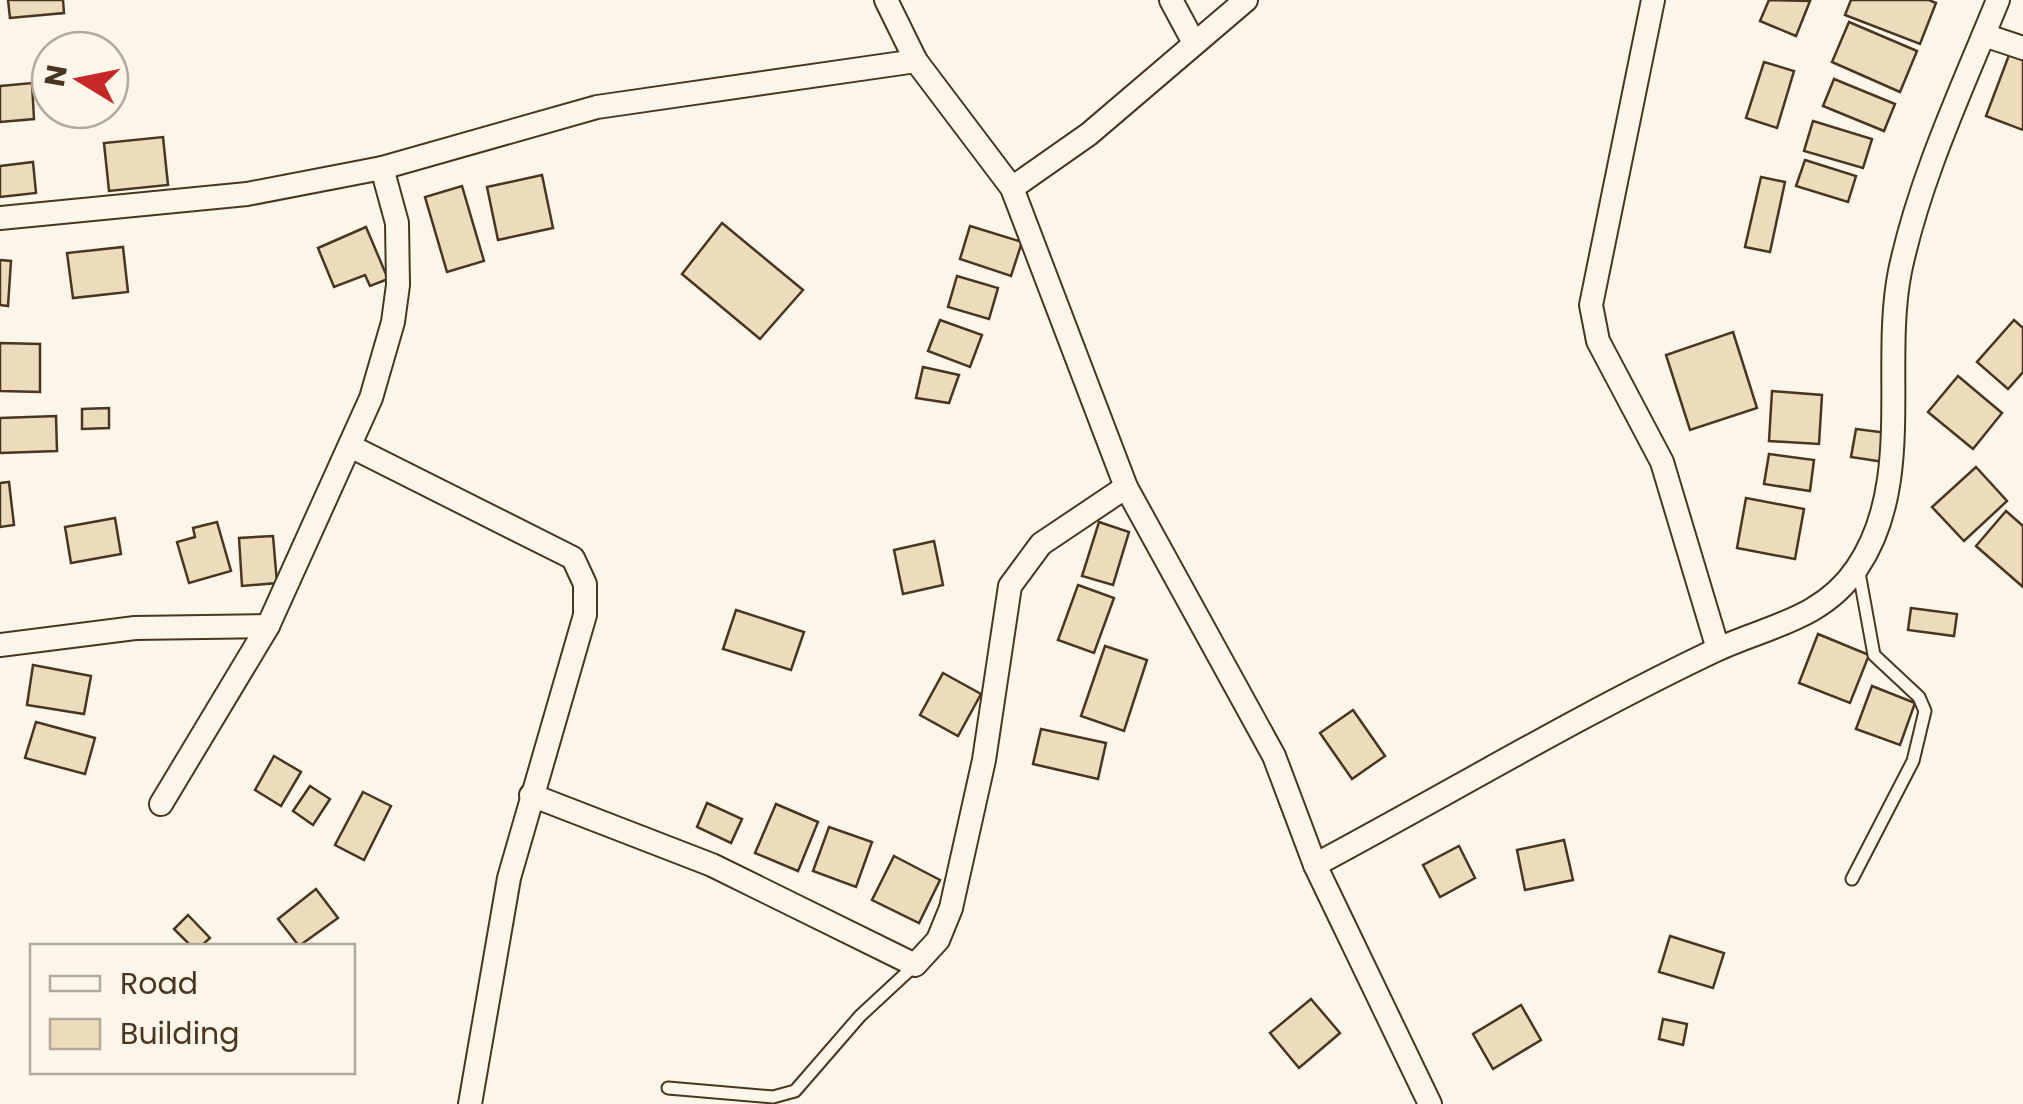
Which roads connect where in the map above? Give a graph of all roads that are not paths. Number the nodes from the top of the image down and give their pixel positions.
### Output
1 (886, 0) edge
2 (1172, 0) edge
3 (1246, 0) edge
4 (1652, 0) edge
5 (1998, 0) edge
6 (1984, 35) junction
7 (1193, 42) junction
8 (2023, 48) edge
9 (916, 61) junction
10 (382, 168) junction
11 (1012, 188) junction
12 (0, 218) edge
13 (352, 447) junction
14 (1126, 487) junction
15 (1858, 567) junction
16 (268, 626) junction
17 (0, 645) edge
18 (1718, 649) junction
19 (531, 795) junction
20 (161, 804) dead end
21 (1315, 865) junction
22 (1852, 879) dead end
23 (915, 965) junction
24 (668, 1088) dead end
25 (470, 1104) edge
26 (1430, 1104) edge

1 - 9 street
2 - 7 street
3 - 7 street
4 - 18 street
5 - 6 street
6 - 8 street
6 - 15 street
7 - 11 street
9 - 10 street
9 - 11 street
10 - 12 street
10 - 13 street
11 - 14 street
13 - 16 street
13 - 19 street
14 - 21 street
14 - 23 street
15 - 18 street
15 - 22 lane
16 - 17 street
16 - 20 street
18 - 21 street
19 - 23 street
19 - 25 street
21 - 26 street
23 - 24 lane

